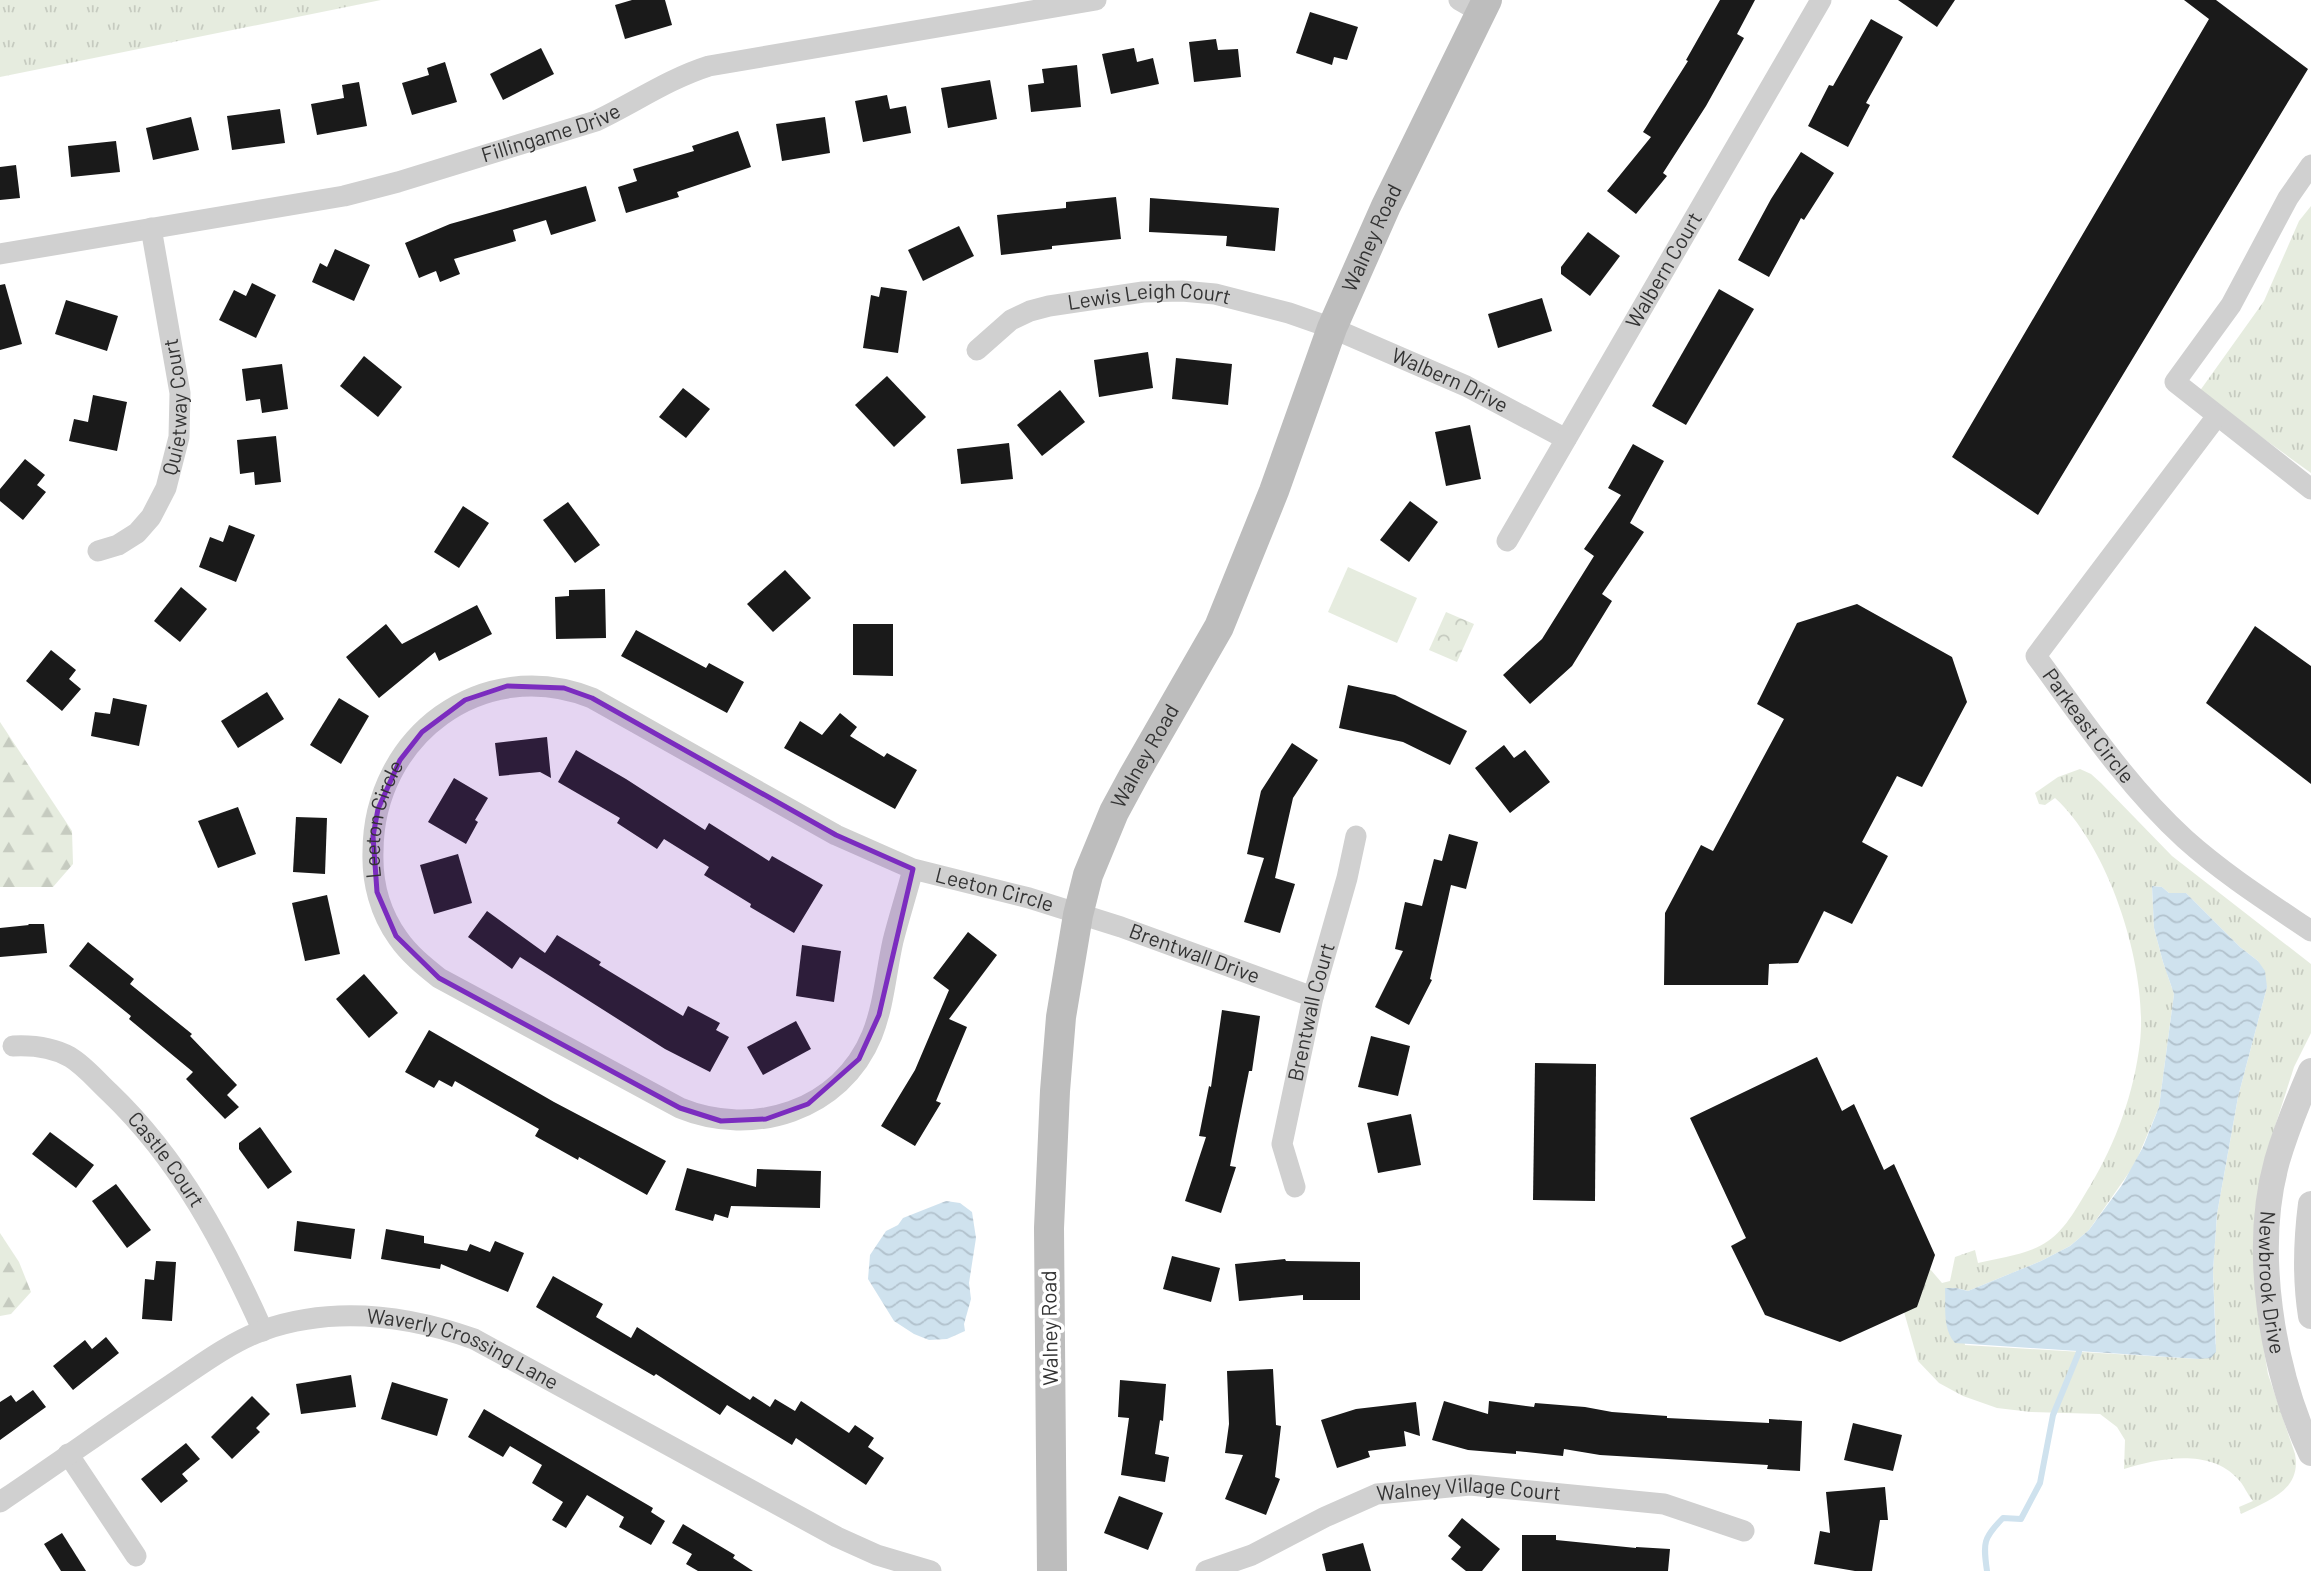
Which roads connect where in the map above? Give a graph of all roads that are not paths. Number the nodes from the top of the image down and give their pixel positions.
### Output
1 (1096, 0) edge
2 (1821, 0) edge
3 (1475, 4) edge
4 (2311, 165) edge
5 (151, 228) junction
6 (0, 254) edge
7 (1332, 328) junction
8 (977, 350) dead end
9 (2217, 416) junction
10 (1566, 439) junction
11 (2311, 489) edge
12 (1507, 541) dead end
13 (98, 551) dead end
14 (1356, 836) dead end
15 (913, 869) junction
16 (1078, 915) junction
17 (2311, 931) edge
18 (1313, 997) junction
19 (13, 1046) dead end
20 (2311, 1071) edge
21 (1295, 1187) dead end
22 (2311, 1205) edge
23 (2311, 1317) edge
24 (263, 1331) junction
25 (2311, 1453) edge
26 (68, 1454) junction
27 (0, 1502) edge
28 (1744, 1531) dead end
29 (136, 1556) dead end
30 (931, 1571) edge
31 (1052, 1571) edge
32 (1206, 1571) edge

1 - 5 street, Fillingame Drive
2 - 10 street, Walbern Court
3 - 7 main road, Walney Road
4 - 9 street
5 - 6 street, Fillingame Drive
5 - 13 street, Quietway Court
7 - 8 street, Lewis Leigh Court
7 - 10 street, Walbern Drive
7 - 16 main road, Walney Road
9 - 11 street
9 - 17 street, Parkeast Circle
10 - 12 street, Walbern Court
14 - 18 street, Brentwall Court
15 - 15 street, Leeton Circle
15 - 16 street, Leeton Circle
16 - 18 street, Brentwall Drive
16 - 31 main road, Walney Road
18 - 21 street, Brentwall Court
19 - 24 street, Castle Court
20 - 25 street, Newbrook Drive
22 - 23 street, Newbrook Drive
24 - 26 street, Waverly Crossing Lane
24 - 30 street, Waverly Crossing Lane
26 - 27 street, Waverly Crossing Lane
26 - 29 street
28 - 32 street, Walney Village Court

